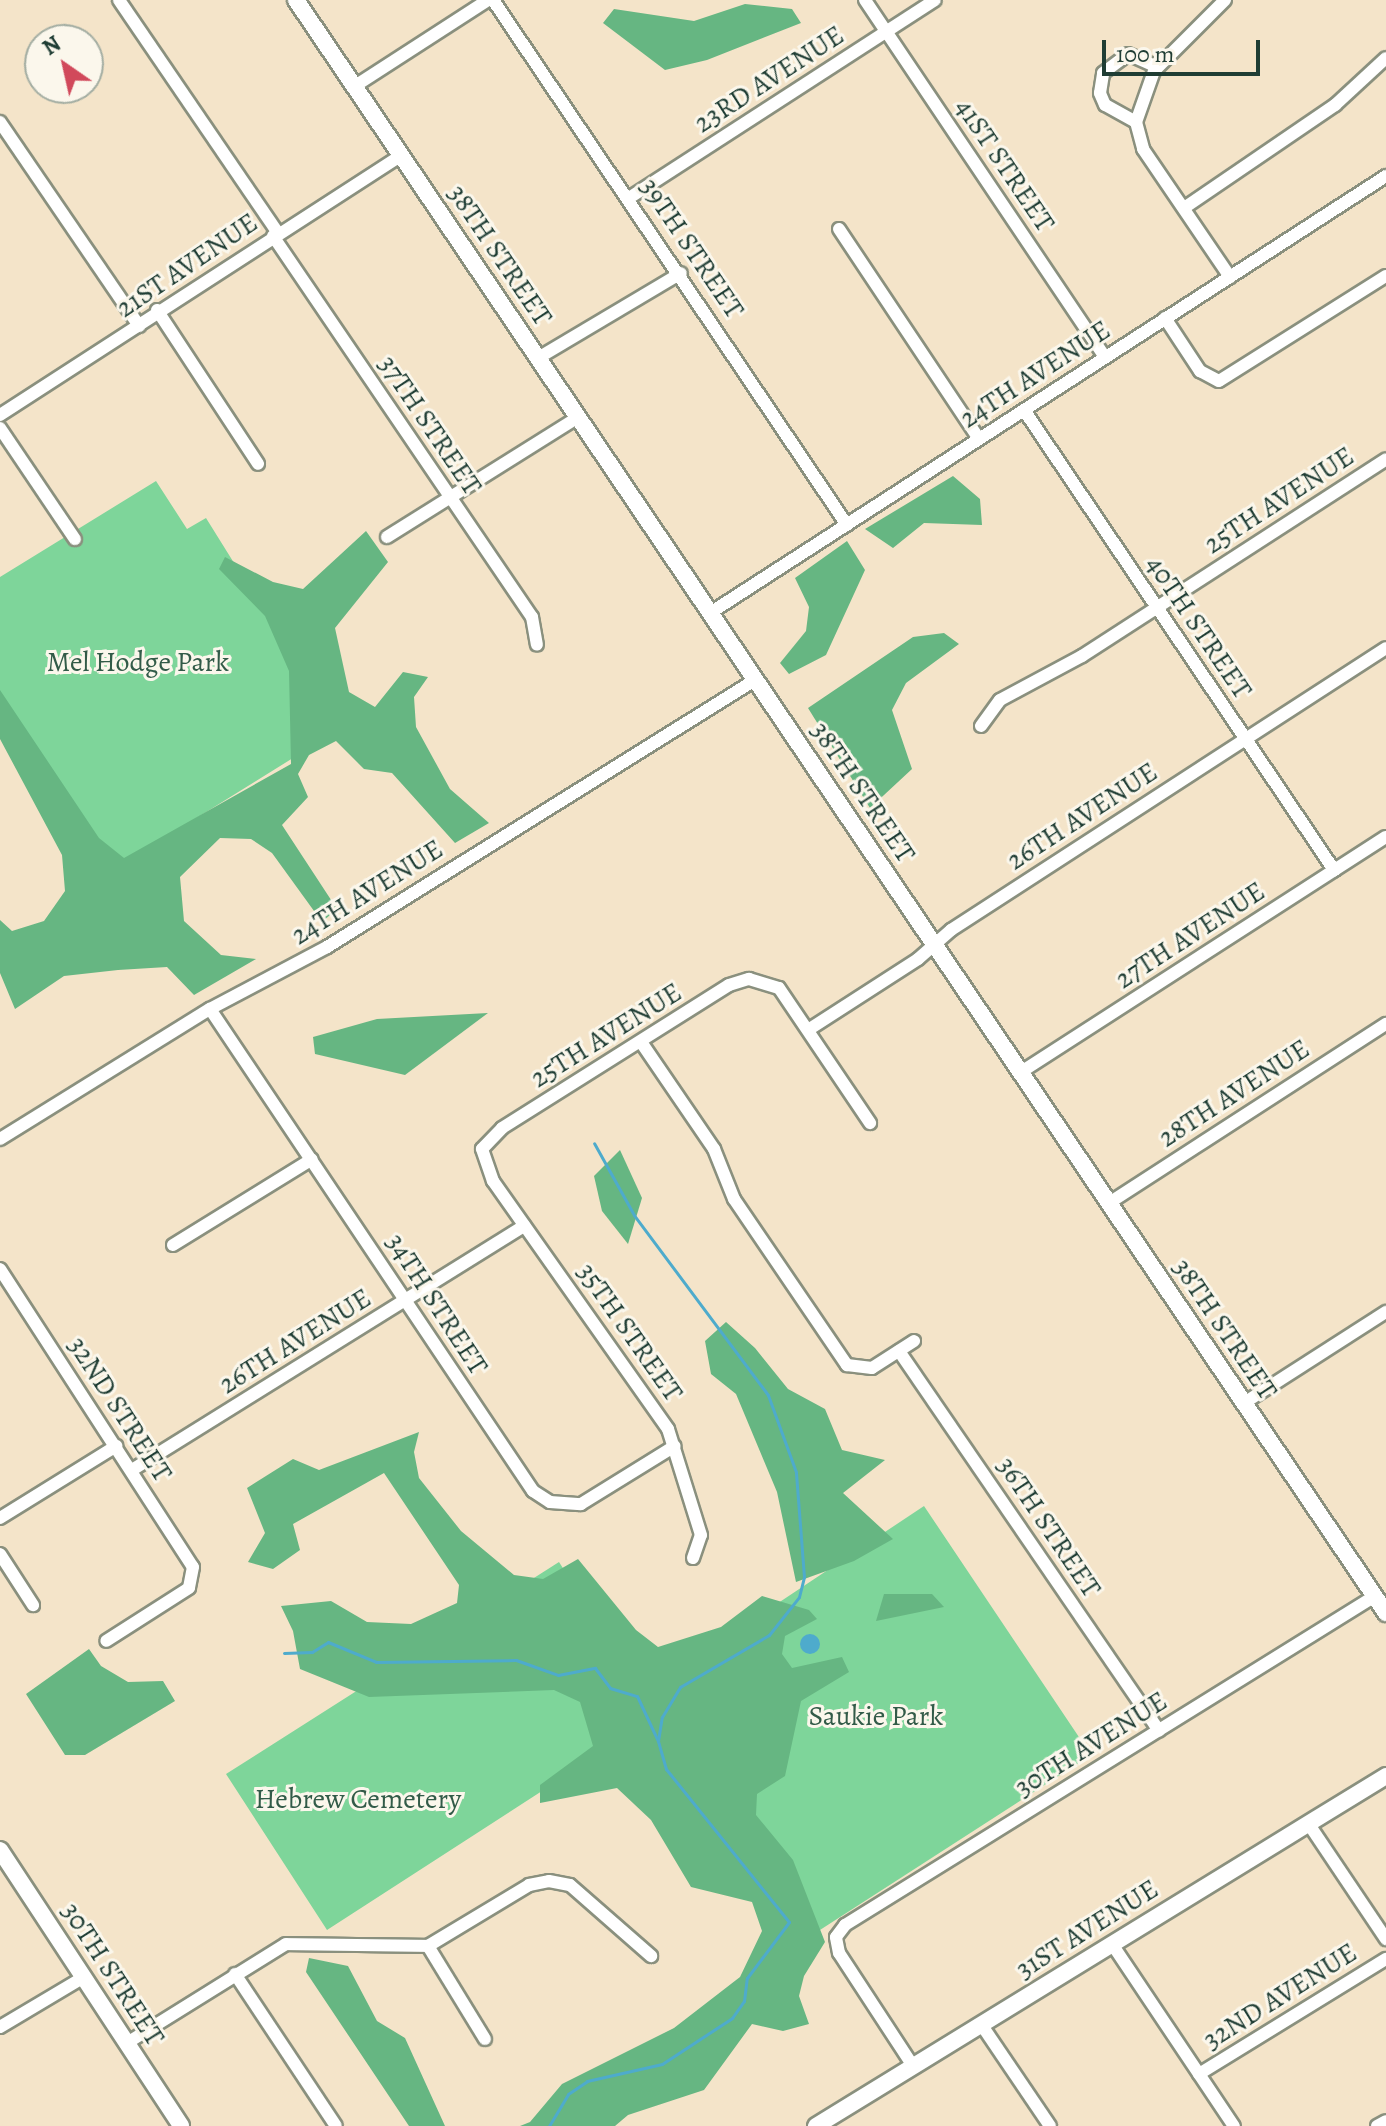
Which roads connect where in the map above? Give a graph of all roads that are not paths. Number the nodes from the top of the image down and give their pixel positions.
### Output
1 (119, 0) edge
2 (296, 0) edge
3 (490, 0) edge
4 (865, 0) edge
5 (935, 0) edge
6 (1225, 0) edge
7 (887, 31) junction
8 (1386, 58) edge
9 (1157, 67) junction
10 (355, 86) junction
11 (0, 122) edge
12 (1136, 122) junction
13 (402, 155) junction
14 (1386, 176) edge
15 (629, 198) junction
16 (1184, 208) junction
17 (839, 229) dead end
18 (275, 234) junction
19 (681, 273) junction
20 (1386, 276) edge
21 (1230, 277) junction
22 (157, 310) junction
23 (1165, 318) junction
24 (139, 326) junction
25 (1105, 357) junction
26 (538, 358) junction
27 (1024, 410) junction
28 (0, 415) edge
29 (578, 417) junction
30 (0, 428) edge
31 (979, 439) junction
32 (1386, 459) edge
33 (258, 464) dead end
34 (450, 496) junction
35 (847, 525) junction
36 (387, 537) dead end
37 (75, 539) dead end
38 (1157, 607) junction
39 (710, 613) junction
40 (537, 645) dead end
41 (1386, 648) edge
42 (755, 680) junction
43 (981, 726) dead end
44 (1245, 739) junction
45 (1386, 837) edge
46 (1334, 870) junction
47 (935, 945) junction
48 (210, 1009) junction
49 (1386, 1024) edge
50 (808, 1030) junction
51 (641, 1042) junction
52 (1021, 1072) junction
53 (870, 1123) dead end
54 (0, 1139) edge
55 (482, 1149) joint
56 (312, 1159) junction
57 (1109, 1203) junction
58 (524, 1226) junction
59 (173, 1245) dead end
60 (0, 1269) edge
61 (405, 1300) junction
62 (1386, 1312) edge
63 (914, 1341) dead end
64 (899, 1351) junction
65 (1244, 1403) junction
66 (116, 1446) junction
67 (675, 1446) junction
68 (132, 1470) junction
69 (0, 1518) edge
70 (0, 1554) edge
71 (693, 1558) dead end
72 (1375, 1596) junction
73 (33, 1605) dead end
74 (1386, 1613) edge
75 (106, 1641) dead end
76 (1159, 1731) junction
77 (1386, 1776) edge
78 (1308, 1823) junction
79 (0, 1850) edge
80 (1386, 1939) edge
81 (1112, 1944) junction
82 (428, 1946) junction
83 (651, 1956) dead end
84 (1386, 1959) edge
85 (235, 1974) junction
86 (84, 1977) junction
87 (981, 2024) junction
88 (0, 2027) edge
89 (485, 2039) dead end
90 (127, 2043) junction
91 (913, 2066) junction
92 (1199, 2074) junction
93 (1386, 2121) edge
94 (181, 2126) edge
95 (336, 2126) edge
96 (816, 2126) edge
97 (1050, 2126) edge
98 (1234, 2126) edge
99 (1377, 2126) edge

1 - 18 street, 37TH STREET
2 - 10 street, 38TH STREET
3 - 10 street
3 - 15 street, 39TH STREET
4 - 7 street, 41ST STREET
5 - 7 street, 23RD AVENUE
6 - 9 street
7 - 15 street, 23RD AVENUE
7 - 25 street, 41ST STREET
8 - 16 street
9 - 12 street
9 - 12 street
10 - 13 street, 38TH STREET
11 - 24 street
12 - 16 street
13 - 18 street, 21ST AVENUE
13 - 26 street, 38TH STREET
14 - 21 street, 24TH AVENUE
15 - 19 street, 39TH STREET
16 - 21 street
17 - 31 street
18 - 22 street, 21ST AVENUE
18 - 34 street, 37TH STREET
19 - 26 street
19 - 35 street, 39TH STREET
20 - 23 street
21 - 23 street, 24TH AVENUE
22 - 24 street, 21ST AVENUE
22 - 33 street
23 - 25 street, 24TH AVENUE
24 - 28 street, 21ST AVENUE
25 - 27 street, 24TH AVENUE
26 - 29 street, 38TH STREET
27 - 31 street, 24TH AVENUE
27 - 38 street, 40TH STREET
29 - 34 street
29 - 39 street, 38TH STREET
30 - 37 street
31 - 35 street, 24TH AVENUE
32 - 38 street, 25TH AVENUE
34 - 36 street
34 - 40 street, 37TH STREET
35 - 39 street, 24TH AVENUE
38 - 43 street, 25TH AVENUE
38 - 44 street, 40TH STREET
39 - 42 street, 38TH STREET
41 - 44 street, 26TH AVENUE
42 - 47 street, 38TH STREET
42 - 48 street, 24TH AVENUE
44 - 46 street, 40TH STREET
44 - 47 street, 26TH AVENUE
45 - 46 street, 27TH AVENUE
46 - 52 street, 27TH AVENUE
47 - 50 street, 26TH AVENUE
47 - 52 street, 38TH STREET
48 - 54 street, 24TH AVENUE
48 - 56 street, 34TH STREET
49 - 57 street, 28TH AVENUE
50 - 51 street, 25TH AVENUE
50 - 53 street
51 - 55 street, 25TH AVENUE
51 - 64 street
52 - 57 street, 38TH STREET
55 - 58 street, 35TH STREET
56 - 59 street
56 - 61 street, 34TH STREET
57 - 65 street, 38TH STREET
58 - 61 street, 26TH AVENUE
58 - 67 street, 35TH STREET
60 - 66 street, 32ND STREET
61 - 67 street, 34TH STREET
61 - 68 street, 26TH AVENUE
62 - 65 street
63 - 64 street
64 - 76 street, 36TH STREET
65 - 72 street, 38TH STREET
66 - 68 street, 32ND STREET
66 - 69 street
67 - 71 street, 35TH STREET
68 - 75 street, 32ND STREET
70 - 73 street
72 - 74 street, 38TH STREET
72 - 76 street, 30TH AVENUE
76 - 91 street, 30TH AVENUE
77 - 78 street, 31ST AVENUE
78 - 80 street
78 - 81 street, 31ST AVENUE
79 - 86 street, 30TH STREET
81 - 87 street, 31ST AVENUE
81 - 92 street
82 - 83 street
82 - 85 street
82 - 89 street
84 - 92 street, 32ND AVENUE
85 - 90 street
85 - 95 street
86 - 88 street
86 - 90 street, 30TH STREET
87 - 91 street, 31ST AVENUE
87 - 97 street
90 - 94 street, 30TH STREET
91 - 96 street, 31ST AVENUE
92 - 98 street
93 - 99 street

